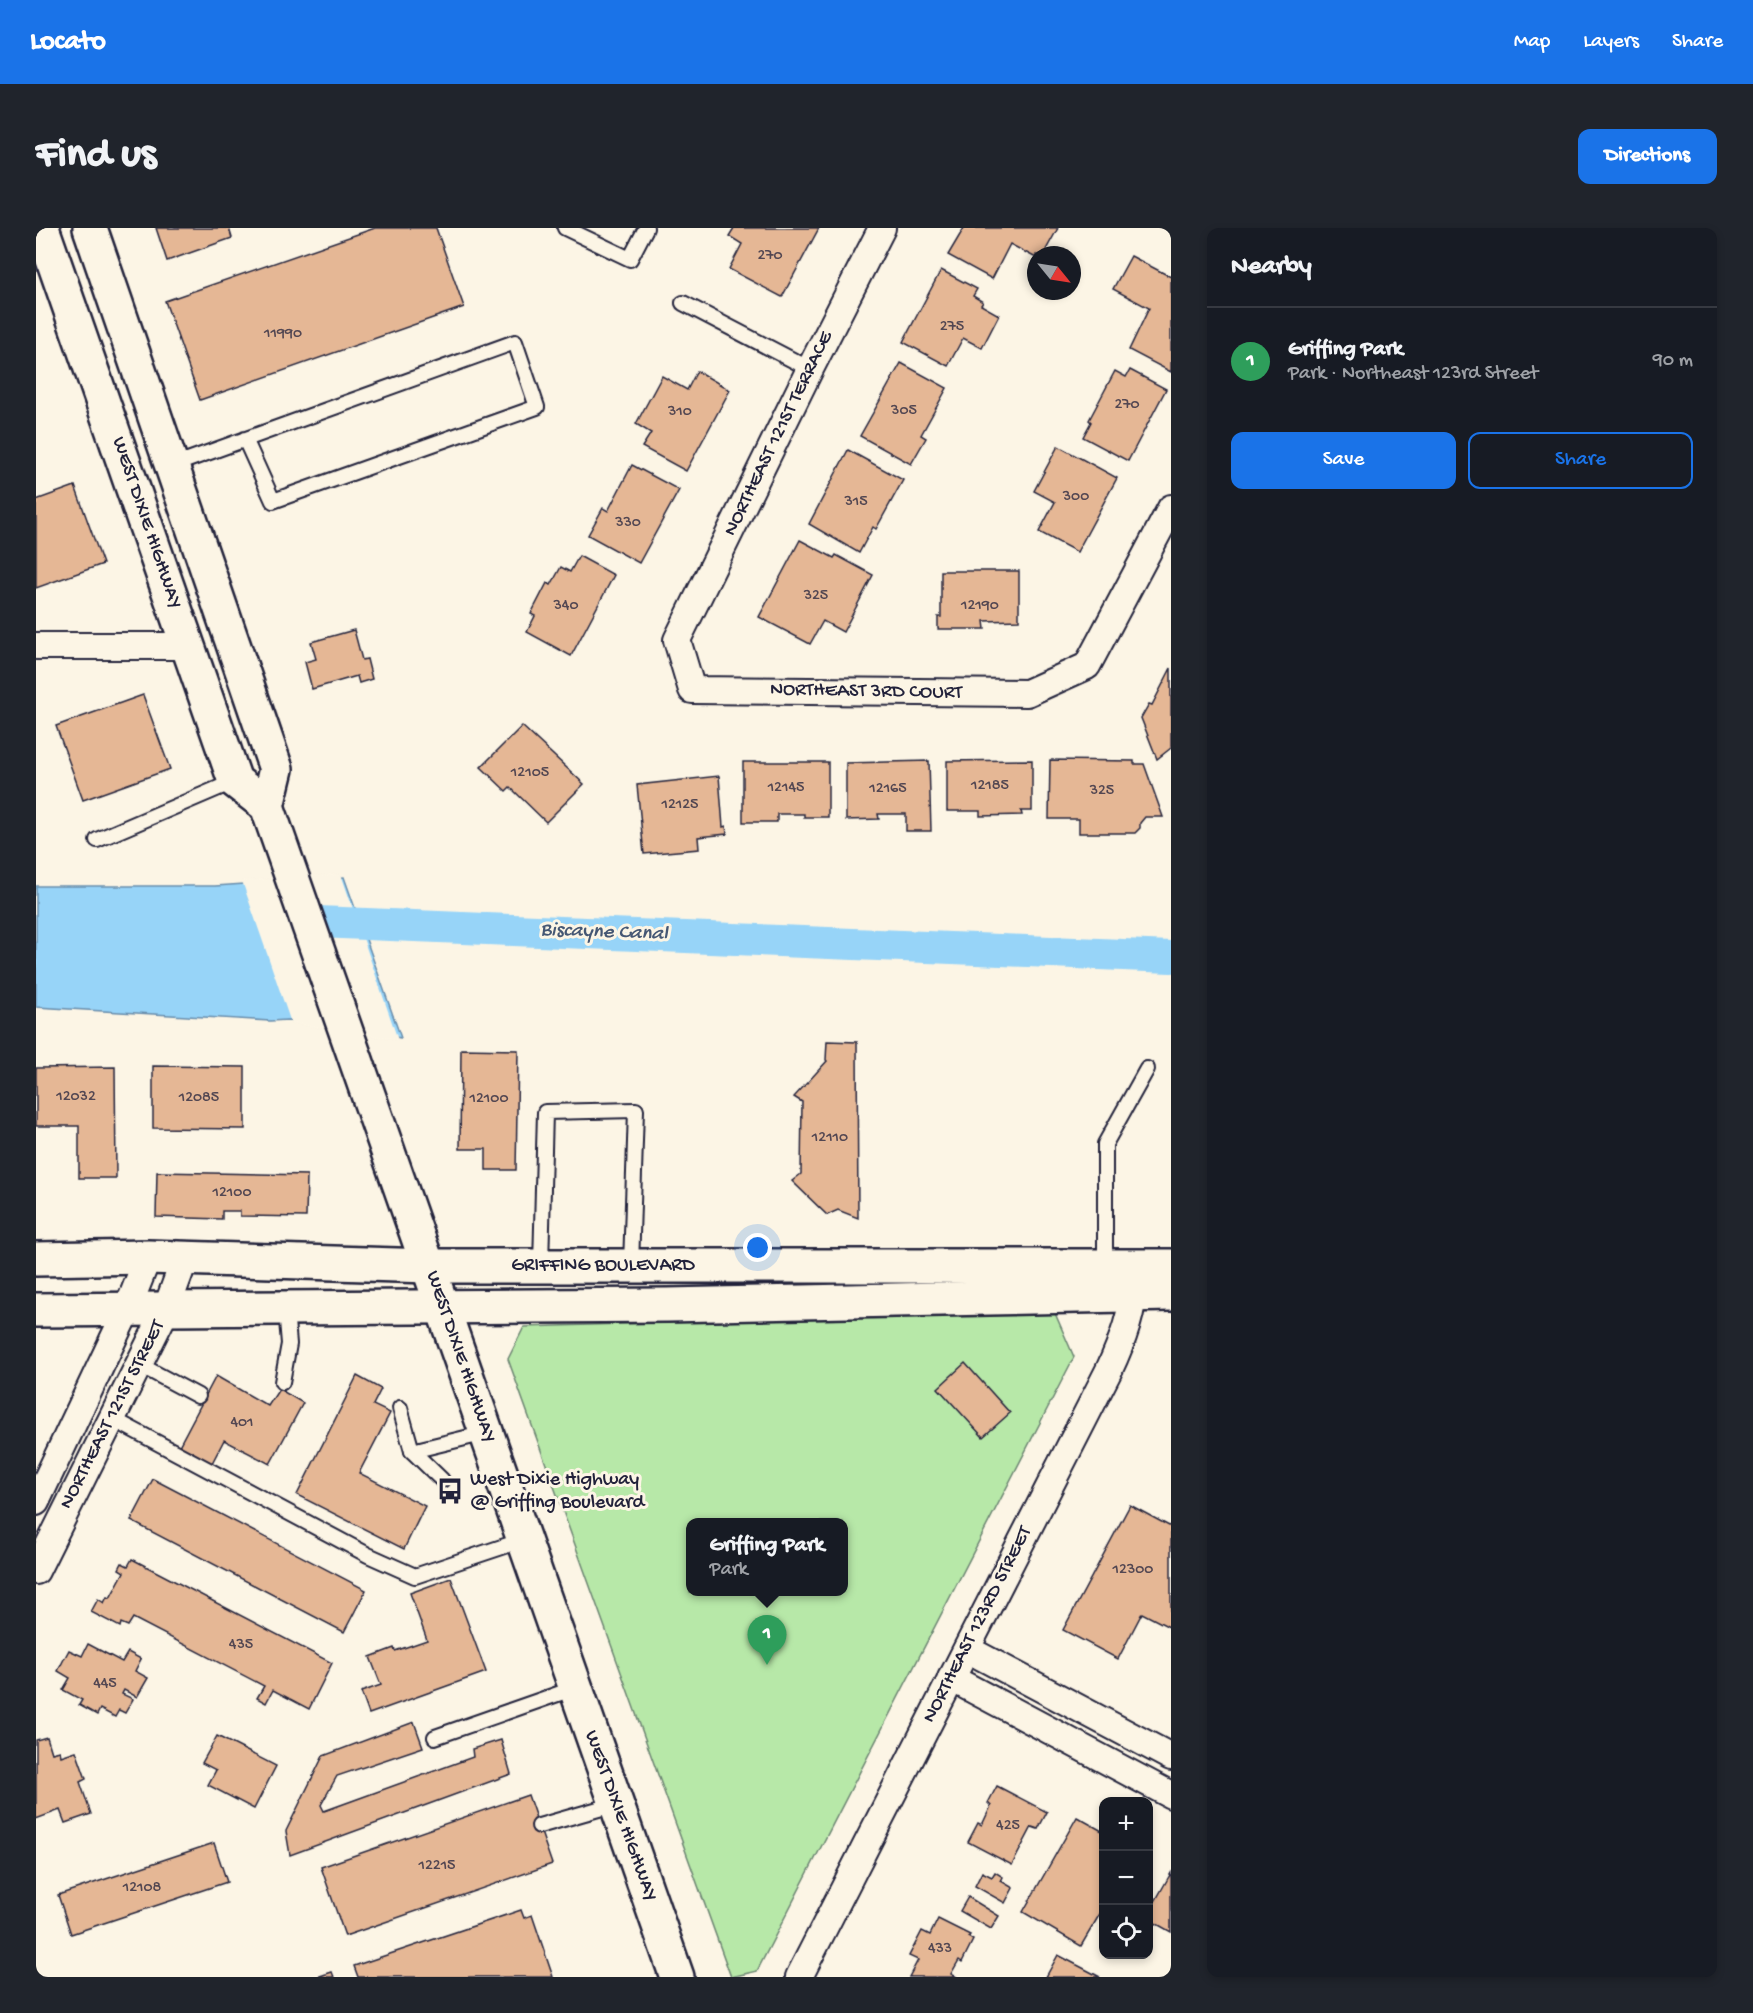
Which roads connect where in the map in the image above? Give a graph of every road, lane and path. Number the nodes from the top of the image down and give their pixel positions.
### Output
1 (42, 228) edge
2 (90, 228) edge
3 (565, 228) edge
4 (646, 228) edge
5 (882, 228) edge
6 (683, 303) dead end
7 (810, 369) junction
8 (245, 439) junction
9 (171, 466) junction
10 (1171, 508) edge
11 (677, 640) joint
12 (36, 646) edge
13 (189, 646) junction
14 (236, 781) junction
15 (267, 806) junction
16 (97, 840) dead end
17 (1147, 1070) dead end
18 (148, 1257) junction
19 (185, 1258) junction
20 (36, 1259) edge
21 (542, 1265) junction
22 (429, 1266) junction
23 (631, 1266) junction
24 (1171, 1266) edge
25 (1125, 1276) junction
26 (1171, 1294) edge
27 (444, 1306) junction
28 (286, 1308) junction
29 (36, 1310) edge
30 (128, 1310) junction
31 (166, 1310) junction
32 (138, 1364) junction
33 (282, 1382) dead end
34 (198, 1396) dead end
35 (400, 1408) dead end
36 (111, 1418) junction
37 (486, 1432) junction
38 (412, 1450) junction
39 (442, 1480) dead end
40 (36, 1502) edge
41 (523, 1540) junction
42 (36, 1571) edge
43 (967, 1649) junction
44 (951, 1678) junction
45 (575, 1688) junction
46 (435, 1737) dead end
47 (1171, 1757) edge
48 (1171, 1795) edge
49 (616, 1804) junction
50 (539, 1826) dead end
51 (677, 1977) edge
52 (799, 1977) edge

1 - 13 main road, WEST DIXIE HIGHWAY
2 - 9 main road
3 - 4 lane
5 - 7 street, NORTHEAST 121ST TERRACE
6 - 7 lane
7 - 11 street, NORTHEAST 121ST TERRACE
8 - 8 lane
8 - 9 lane
9 - 15 main road
10 - 11 street, NORTHEAST 3RD COURT
12 - 13 street
13 - 14 main road, WEST DIXIE HIGHWAY
14 - 15 main road
14 - 16 lane
15 - 22 main road, WEST DIXIE HIGHWAY
17 - 25 lane
18 - 19 main road, GRIFFING BOULEVARD
18 - 20 main road, GRIFFING BOULEVARD
18 - 30 street, NORTHEAST 121ST STREET
19 - 22 main road, GRIFFING BOULEVARD
19 - 31 street, NORTHEAST 121ST STREET
21 - 22 main road, GRIFFING BOULEVARD
21 - 23 main road, GRIFFING BOULEVARD
21 - 23 lane
22 - 27 main road, WEST DIXIE HIGHWAY
23 - 25 main road, GRIFFING BOULEVARD
24 - 25 main road, GRIFFING BOULEVARD
25 - 26 main road, GRIFFING BOULEVARD
25 - 27 main road, GRIFFING BOULEVARD
25 - 43 street, NORTHEAST 123RD STREET
27 - 28 main road, GRIFFING BOULEVARD
27 - 37 main road, WEST DIXIE HIGHWAY
28 - 31 main road, GRIFFING BOULEVARD
28 - 33 lane
29 - 30 main road, GRIFFING BOULEVARD
30 - 31 main road, GRIFFING BOULEVARD
30 - 40 street, NORTHEAST 121ST STREET
31 - 32 street, NORTHEAST 121ST STREET
32 - 34 lane
32 - 36 street, NORTHEAST 121ST STREET
35 - 38 lane
36 - 41 lane
36 - 42 street, NORTHEAST 121ST STREET
37 - 38 lane
37 - 41 main road, WEST DIXIE HIGHWAY
38 - 39 lane
41 - 45 main road, WEST DIXIE HIGHWAY
43 - 44 street, NORTHEAST 123RD STREET
43 - 47 street
44 - 48 street
44 - 52 street, NORTHEAST 123RD STREET
45 - 46 lane
45 - 49 main road, WEST DIXIE HIGHWAY
49 - 50 lane
49 - 51 main road, WEST DIXIE HIGHWAY

